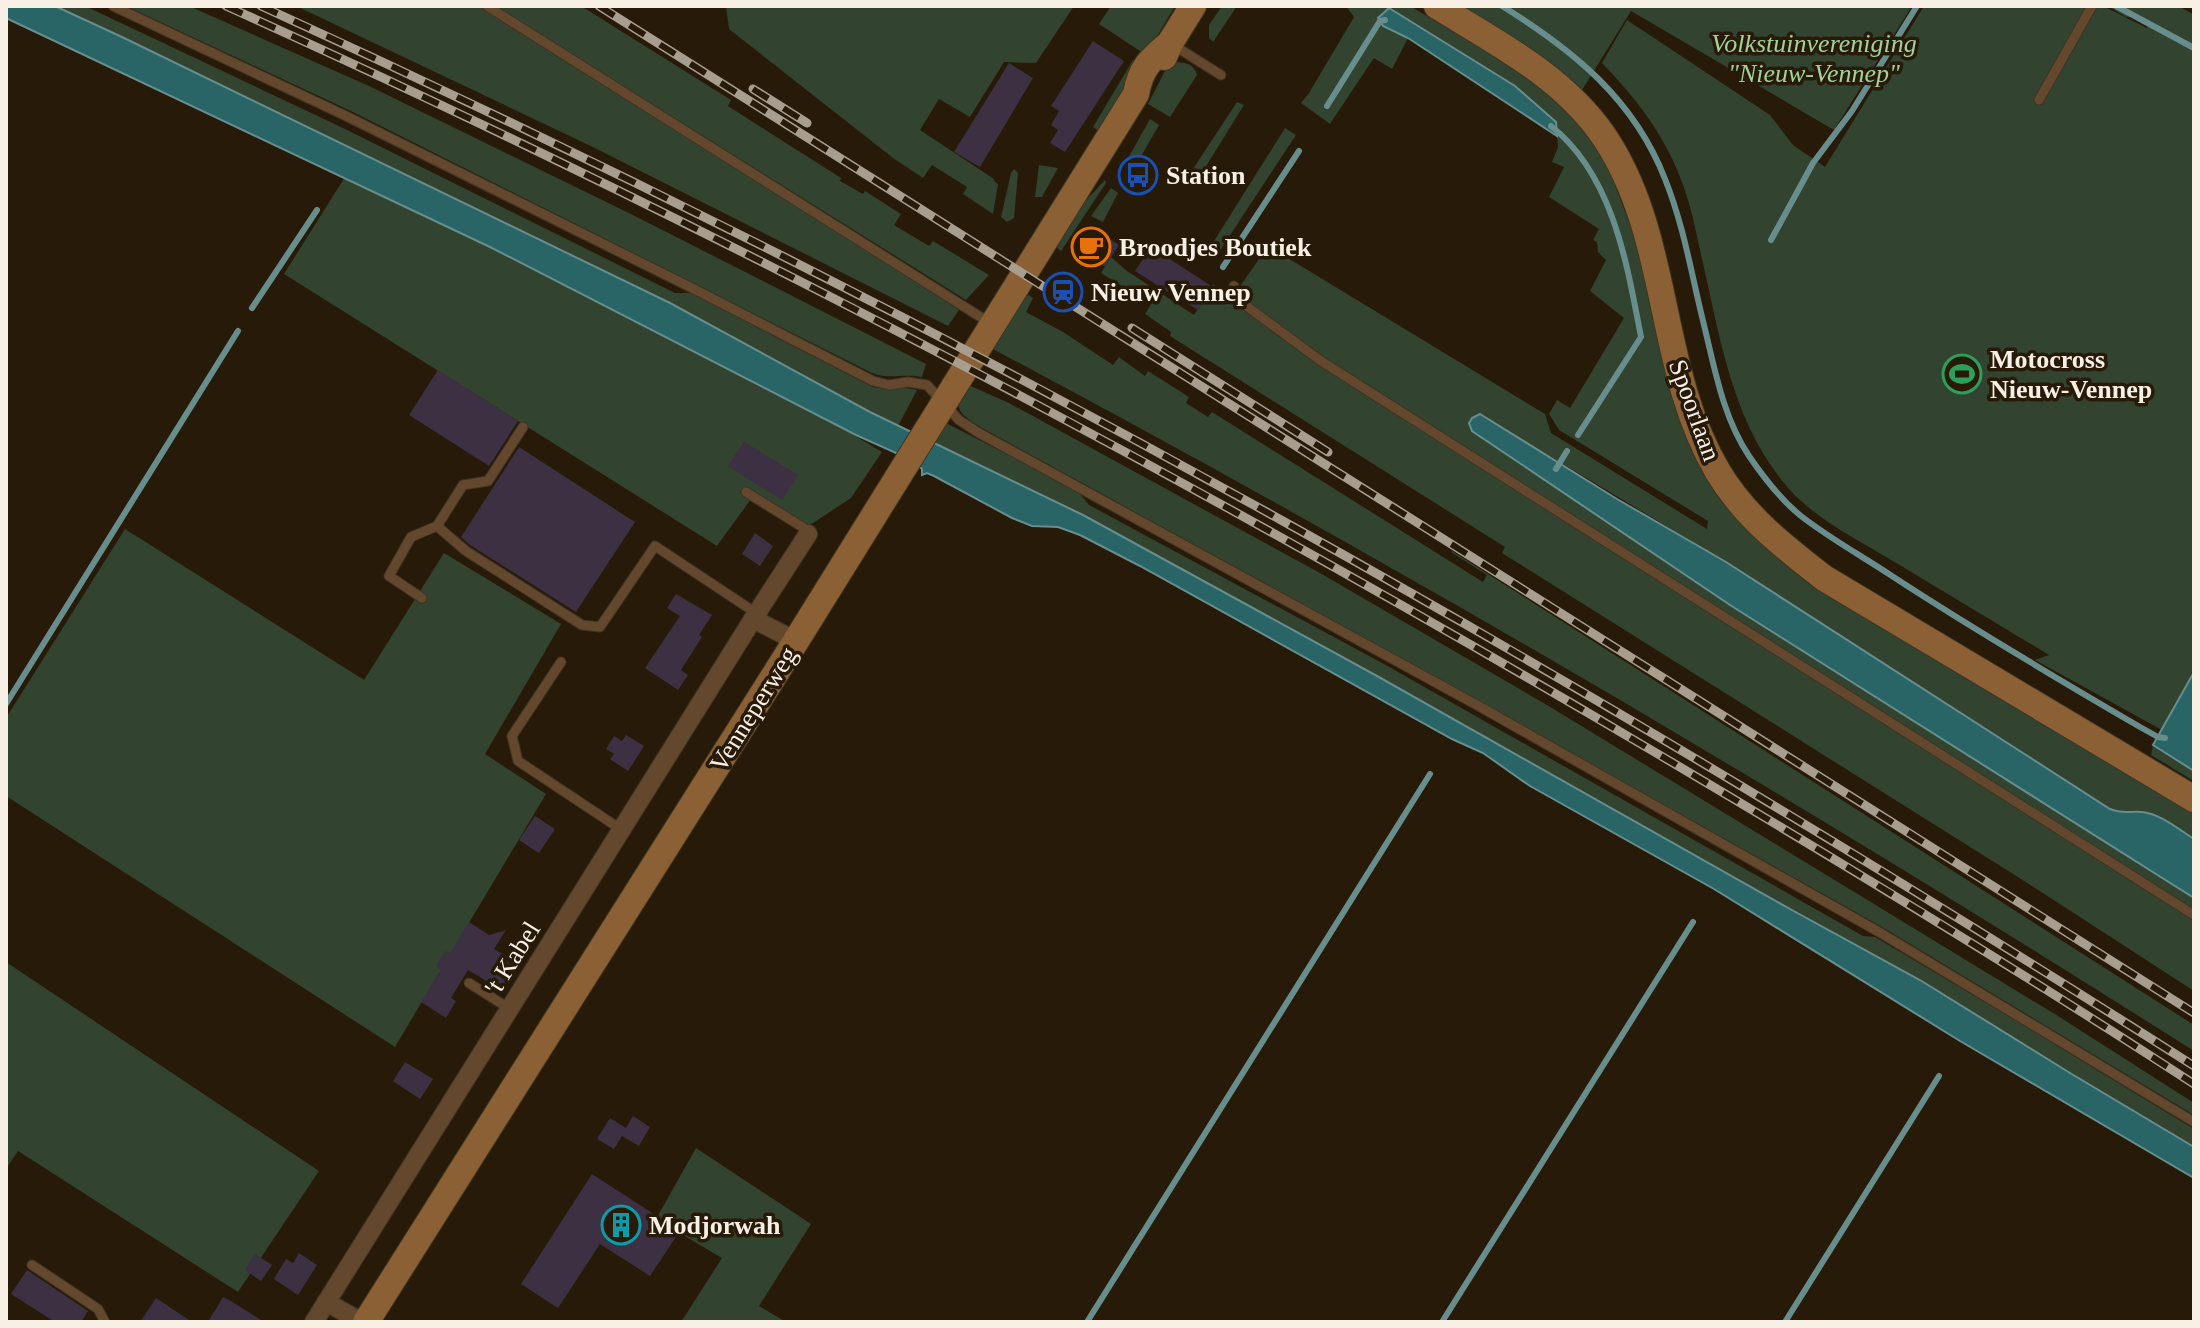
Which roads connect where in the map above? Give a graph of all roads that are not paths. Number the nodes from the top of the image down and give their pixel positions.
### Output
1 (113, 6) edge
2 (487, 6) edge
3 (1193, 6) edge
4 (1437, 6) edge
5 (2092, 6) edge
6 (1170, 43) junction
7 (1221, 75) dead end
8 (2039, 100) dead end
9 (1234, 286) dead end
10 (993, 325) junction
11 (940, 410) junction
12 (523, 427) dead end
13 (746, 492) dead end
14 (437, 526) junction
15 (808, 534) joint
16 (422, 598) dead end
17 (755, 616) junction
18 (796, 641) junction
19 (561, 662) dead end
20 (2194, 799) edge
21 (622, 830) junction
22 (2194, 915) edge
23 (469, 983) dead end
24 (511, 1009) junction
25 (2194, 1122) edge
26 (32, 1265) dead end
27 (326, 1302) junction
28 (105, 1322) edge
29 (314, 1322) edge
30 (364, 1322) edge

1 - 11 lane
2 - 10 lane
3 - 6 main road, Venneperweg
4 - 20 main road, Spoorlaan
5 - 8 lane
6 - 7 lane
6 - 10 main road, Venneperweg
9 - 22 lane
10 - 11 main road, Venneperweg
11 - 18 main road, Venneperweg
11 - 25 lane
12 - 14 lane
13 - 15 lane
14 - 16 lane
14 - 17 lane
15 - 17 street, 't Kabel
17 - 18 street
17 - 21 street, 't Kabel
18 - 30 main road, Venneperweg
19 - 21 lane
21 - 24 street, 't Kabel
23 - 24 lane
24 - 27 street, 't Kabel
26 - 28 lane
27 - 29 street, 't Kabel
27 - 30 street

